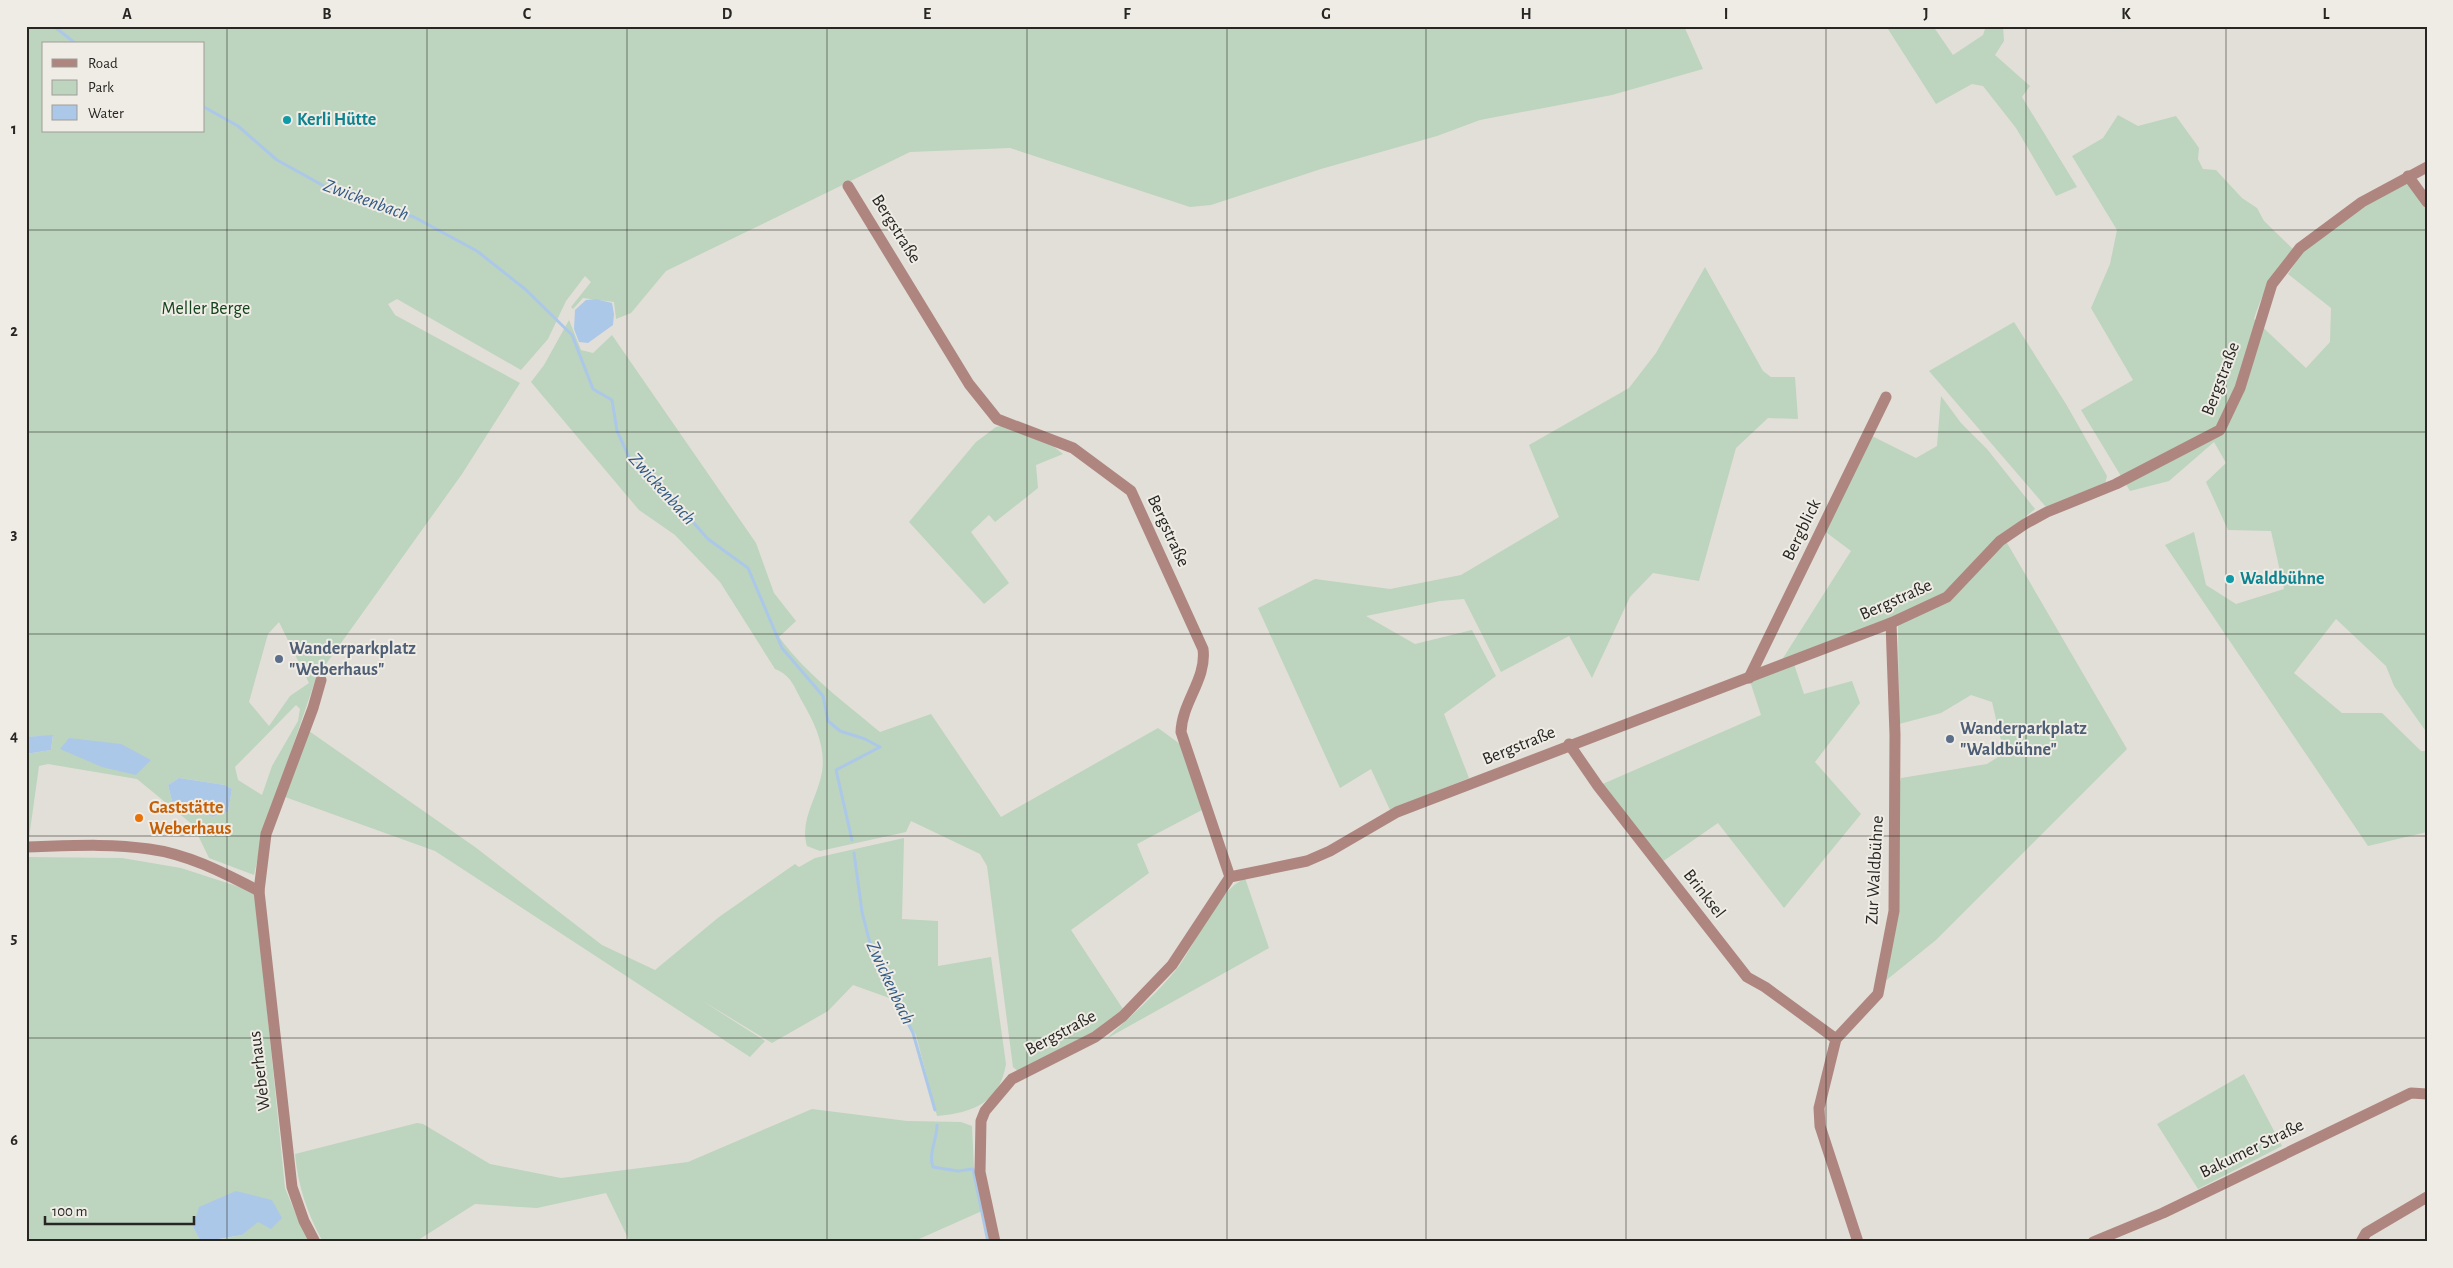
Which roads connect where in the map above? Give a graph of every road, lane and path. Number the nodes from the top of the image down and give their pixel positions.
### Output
1 (2427, 167) edge
2 (2408, 176) junction
3 (848, 186) dead end
4 (2427, 202) edge
5 (1886, 397) dead end
6 (1891, 623) junction
7 (1749, 678) junction
8 (321, 680) dead end
9 (1570, 744) junction
10 (26, 847) edge
11 (1230, 877) junction
12 (259, 891) junction
13 (1836, 1040) junction
14 (2427, 1094) edge
15 (2427, 1197) edge
16 (315, 1242) edge
17 (996, 1242) edge
18 (1858, 1242) edge
19 (2093, 1242) edge
20 (2361, 1242) edge

1 - 2 street, Bergstraße
2 - 4 street
2 - 6 street, Bergstraße
3 - 11 street, Bergstraße
5 - 7 street, Bergblick
6 - 7 street, Bergstraße
6 - 13 street, Zur Waldbühne
7 - 9 street, Bergstraße
8 - 12 street, Weberhaus
9 - 11 street, Bergstraße
9 - 13 street, Brinksel
10 - 12 street
11 - 17 street, Bergstraße
12 - 16 street, Weberhaus
13 - 18 street, Zur Waldbühne
14 - 19 street, Bakumer Straße
15 - 20 street

